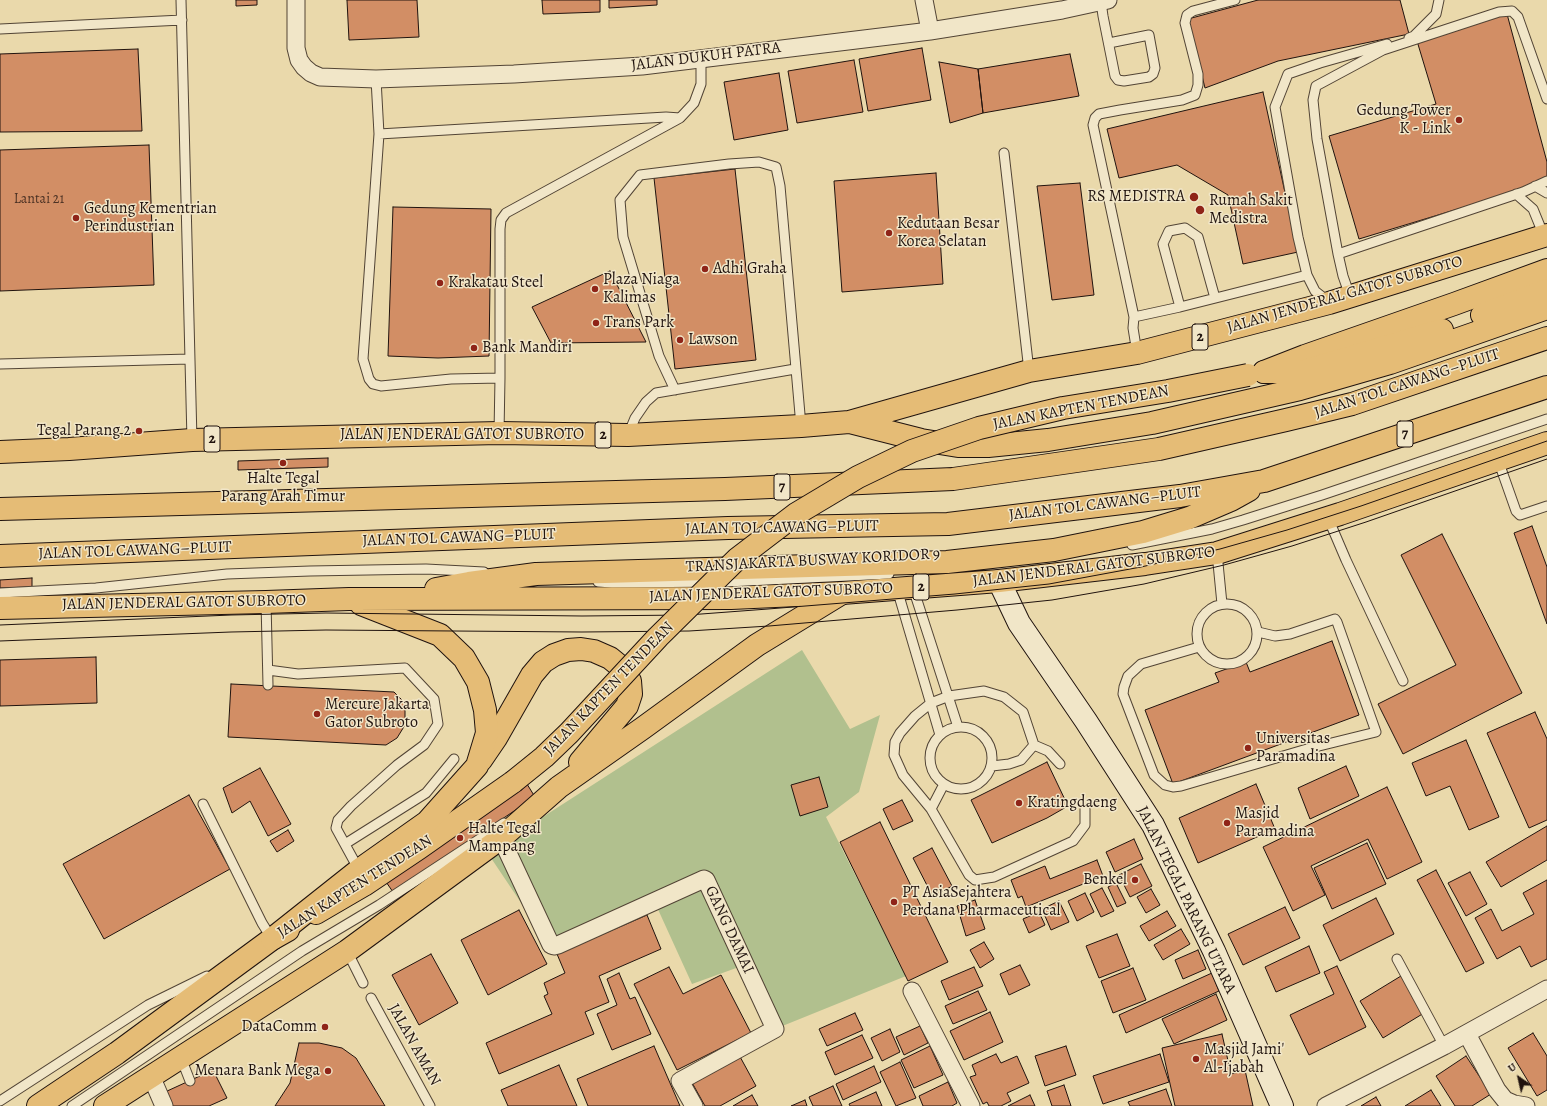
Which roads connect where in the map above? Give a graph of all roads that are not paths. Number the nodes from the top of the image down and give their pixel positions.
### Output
1 (181, 0) edge
2 (296, 0) edge
3 (924, 0) edge
4 (1235, 0) edge
5 (1439, 0) edge
6 (1104, 1) edge
7 (182, 20) junction
8 (0, 29) edge
9 (930, 31) junction
10 (1109, 43) junction
11 (701, 59) junction
12 (376, 80) junction
13 (1547, 99) edge
14 (680, 118) junction
15 (379, 134) junction
16 (1004, 153) dead end
17 (1547, 181) edge
18 (1535, 186) junction
19 (1547, 192) edge
20 (1516, 194) junction
21 (1545, 235) edge
22 (1338, 254) junction
23 (1547, 270) edge
24 (1307, 275) junction
25 (1547, 290) edge
26 (1350, 296) junction
27 (1215, 298) junction
28 (1329, 303) junction
29 (1180, 307) junction
30 (1547, 308) edge
31 (1134, 317) junction
32 (1547, 338) edge
33 (1137, 353) junction
34 (190, 359) junction
35 (0, 364) edge
36 (795, 369) junction
37 (1029, 372) junction
38 (1256, 374) junction
39 (500, 378) junction
40 (1547, 387) edge
41 (675, 390) junction
42 (1547, 419) edge
43 (849, 422) junction
44 (801, 426) junction
45 (499, 433) junction
46 (628, 435) junction
47 (192, 440) junction
48 (1547, 443) edge
49 (0, 452) edge
50 (1498, 460) junction
51 (1264, 481) junction
52 (1547, 506) edge
53 (0, 509) edge
54 (1328, 518) junction
55 (1124, 546) dead end
56 (1096, 551) dead end
57 (1216, 553) junction
58 (0, 556) edge
59 (929, 572) dead end
60 (536, 574) junction
61 (999, 581) junction
62 (902, 584) junction
63 (61, 590) junction
64 (0, 592) edge
65 (842, 593) junction
66 (349, 599) junction
67 (382, 599) junction
68 (266, 602) junction
69 (1222, 604) junction
70 (111, 605) junction
71 (0, 608) edge
72 (1258, 632) junction
73 (1199, 647) junction
74 (268, 670) junction
75 (1403, 681) dead end
76 (268, 686) dead end
77 (949, 696) junction
78 (931, 703) junction
79 (958, 727) junction
80 (940, 735) junction
81 (1034, 745) junction
82 (454, 759) dead end
83 (1060, 764) dead end
84 (477, 766) junction
85 (992, 766) junction
86 (944, 784) junction
87 (559, 786) junction
88 (203, 804) dead end
89 (931, 809) junction
90 (1085, 810) dead end
91 (500, 838) junction
92 (345, 844) junction
93 (359, 870) junction
94 (416, 880) junction
95 (272, 939) junction
96 (353, 947) junction
97 (1397, 958) dead end
98 (363, 982) dead end
99 (1547, 989) edge
100 (912, 991) dead end
101 (371, 998) dead end
102 (1467, 1034) junction
103 (1444, 1046) junction
104 (181, 1058) junction
105 (151, 1076) junction
106 (190, 1081) dead end
107 (0, 1102) edge
108 (1500, 1103) edge
109 (1278, 1105) edge
110 (38, 1106) edge
111 (72, 1106) edge
112 (105, 1106) edge
113 (164, 1106) edge
114 (430, 1106) edge
115 (694, 1106) edge
116 (971, 1106) edge
117 (1326, 1106) edge
118 (1526, 1106) edge

1 - 7 lane
2 - 12 street, JALAN DUKUH PATRA
3 - 9 street
4 - 31 lane
5 - 24 lane
6 - 9 street, JALAN DUKUH PATRA
6 - 10 lane
7 - 8 lane
7 - 34 lane
9 - 11 street, JALAN DUKUH PATRA
10 - 10 lane
11 - 12 street, JALAN DUKUH PATRA
11 - 14 lane
12 - 15 lane
13 - 22 lane
14 - 15 lane
14 - 39 lane
15 - 39 lane
16 - 37 lane
17 - 18 lane
18 - 19 lane
18 - 20 lane
20 - 21 lane
20 - 22 lane
21 - 26 main road, JALAN JENDERAL GATOT SUBROTO / 2
22 - 26 lane
23 - 38 main road
24 - 27 lane
24 - 28 lane
25 - 38 main road
26 - 28 main road, JALAN JENDERAL GATOT SUBROTO / 2
27 - 29 lane
27 - 29 lane
28 - 33 main road, JALAN JENDERAL GATOT SUBROTO / 2
29 - 31 lane
30 - 43 main road
31 - 33 lane
32 - 53 main road, JALAN TOL CAWANG–PLUIT / 7
33 - 37 main road, JALAN JENDERAL GATOT SUBROTO / 2
34 - 35 lane
34 - 47 lane
36 - 41 lane
36 - 41 lane
36 - 44 lane
37 - 43 main road, JALAN JENDERAL GATOT SUBROTO / 2
38 - 95 main road, JALAN KAPTEN TENDEAN, bridge
39 - 45 lane
40 - 51 main road, JALAN TOL CAWANG–PLUIT / 7
41 - 46 lane
42 - 55 lane
43 - 44 main road, JALAN JENDERAL GATOT SUBROTO / 2
44 - 46 main road, JALAN JENDERAL GATOT SUBROTO / 2
45 - 46 main road, JALAN JENDERAL GATOT SUBROTO / 2
45 - 47 main road, JALAN JENDERAL GATOT SUBROTO / 2
47 - 49 main road, JALAN JENDERAL GATOT SUBROTO / 2
48 - 50 main road, JALAN JENDERAL GATOT SUBROTO / 2
50 - 52 lane
50 - 54 main road, JALAN JENDERAL GATOT SUBROTO / 2
51 - 58 main road, JALAN TOL CAWANG–PLUIT / 7
51 - 60 main road
54 - 57 main road, JALAN JENDERAL GATOT SUBROTO / 2
54 - 75 lane
56 - 59 lane, TRANSJAKARTA BUSWAY KORIDOR 9
57 - 61 main road, JALAN JENDERAL GATOT SUBROTO / 2
57 - 69 lane
60 - 62 lane, TRANSJAKARTA BUSWAY KORIDOR 9
60 - 63 lane, TRANSJAKARTA BUSWAY KORIDOR 9
60 - 67 main road
61 - 62 main road, JALAN JENDERAL GATOT SUBROTO / 2
61 - 109 street, JALAN TEGAL PARANG UTARA
62 - 65 main road, JALAN JENDERAL GATOT SUBROTO / 2
62 - 77 lane
62 - 78 lane
63 - 64 lane, TRANSJAKARTA BUSWAY KORIDOR 9
63 - 70 lane, TRANSJAKARTA BUSWAY KORIDOR 9
65 - 67 main road, JALAN JENDERAL GATOT SUBROTO / 2
65 - 87 main road
66 - 67 main road, JALAN JENDERAL GATOT SUBROTO / 2
66 - 68 main road, JALAN JENDERAL GATOT SUBROTO / 2
66 - 84 main road
68 - 70 main road, JALAN JENDERAL GATOT SUBROTO / 2
68 - 74 lane
69 - 72 lane
69 - 73 lane
70 - 71 main road, JALAN JENDERAL GATOT SUBROTO / 2
72 - 73 lane
72 - 73 lane
74 - 76 lane
74 - 92 lane
77 - 78 lane
77 - 79 lane
77 - 81 lane
78 - 80 lane
78 - 89 lane
79 - 80 lane
79 - 85 lane
80 - 86 lane
81 - 83 lane
81 - 85 lane
82 - 92 lane
84 - 87 main road
84 - 93 main road
85 - 86 lane
86 - 89 lane
87 - 91 main road
87 - 94 lane
88 - 95 lane
89 - 90 lane
91 - 96 main road
91 - 115 street, GANG DAMAI
92 - 93 lane
93 - 95 main road
94 - 96 lane
94 - 111 lane
95 - 107 lane
95 - 110 main road, JALAN KAPTEN TENDEAN
96 - 98 lane
96 - 104 main road
97 - 103 lane
99 - 102 street
100 - 116 street
101 - 114 lane, JALAN AMAN
102 - 103 street
102 - 108 street
103 - 117 street
104 - 105 main road
104 - 106 lane
105 - 112 main road
105 - 113 street
108 - 118 street

